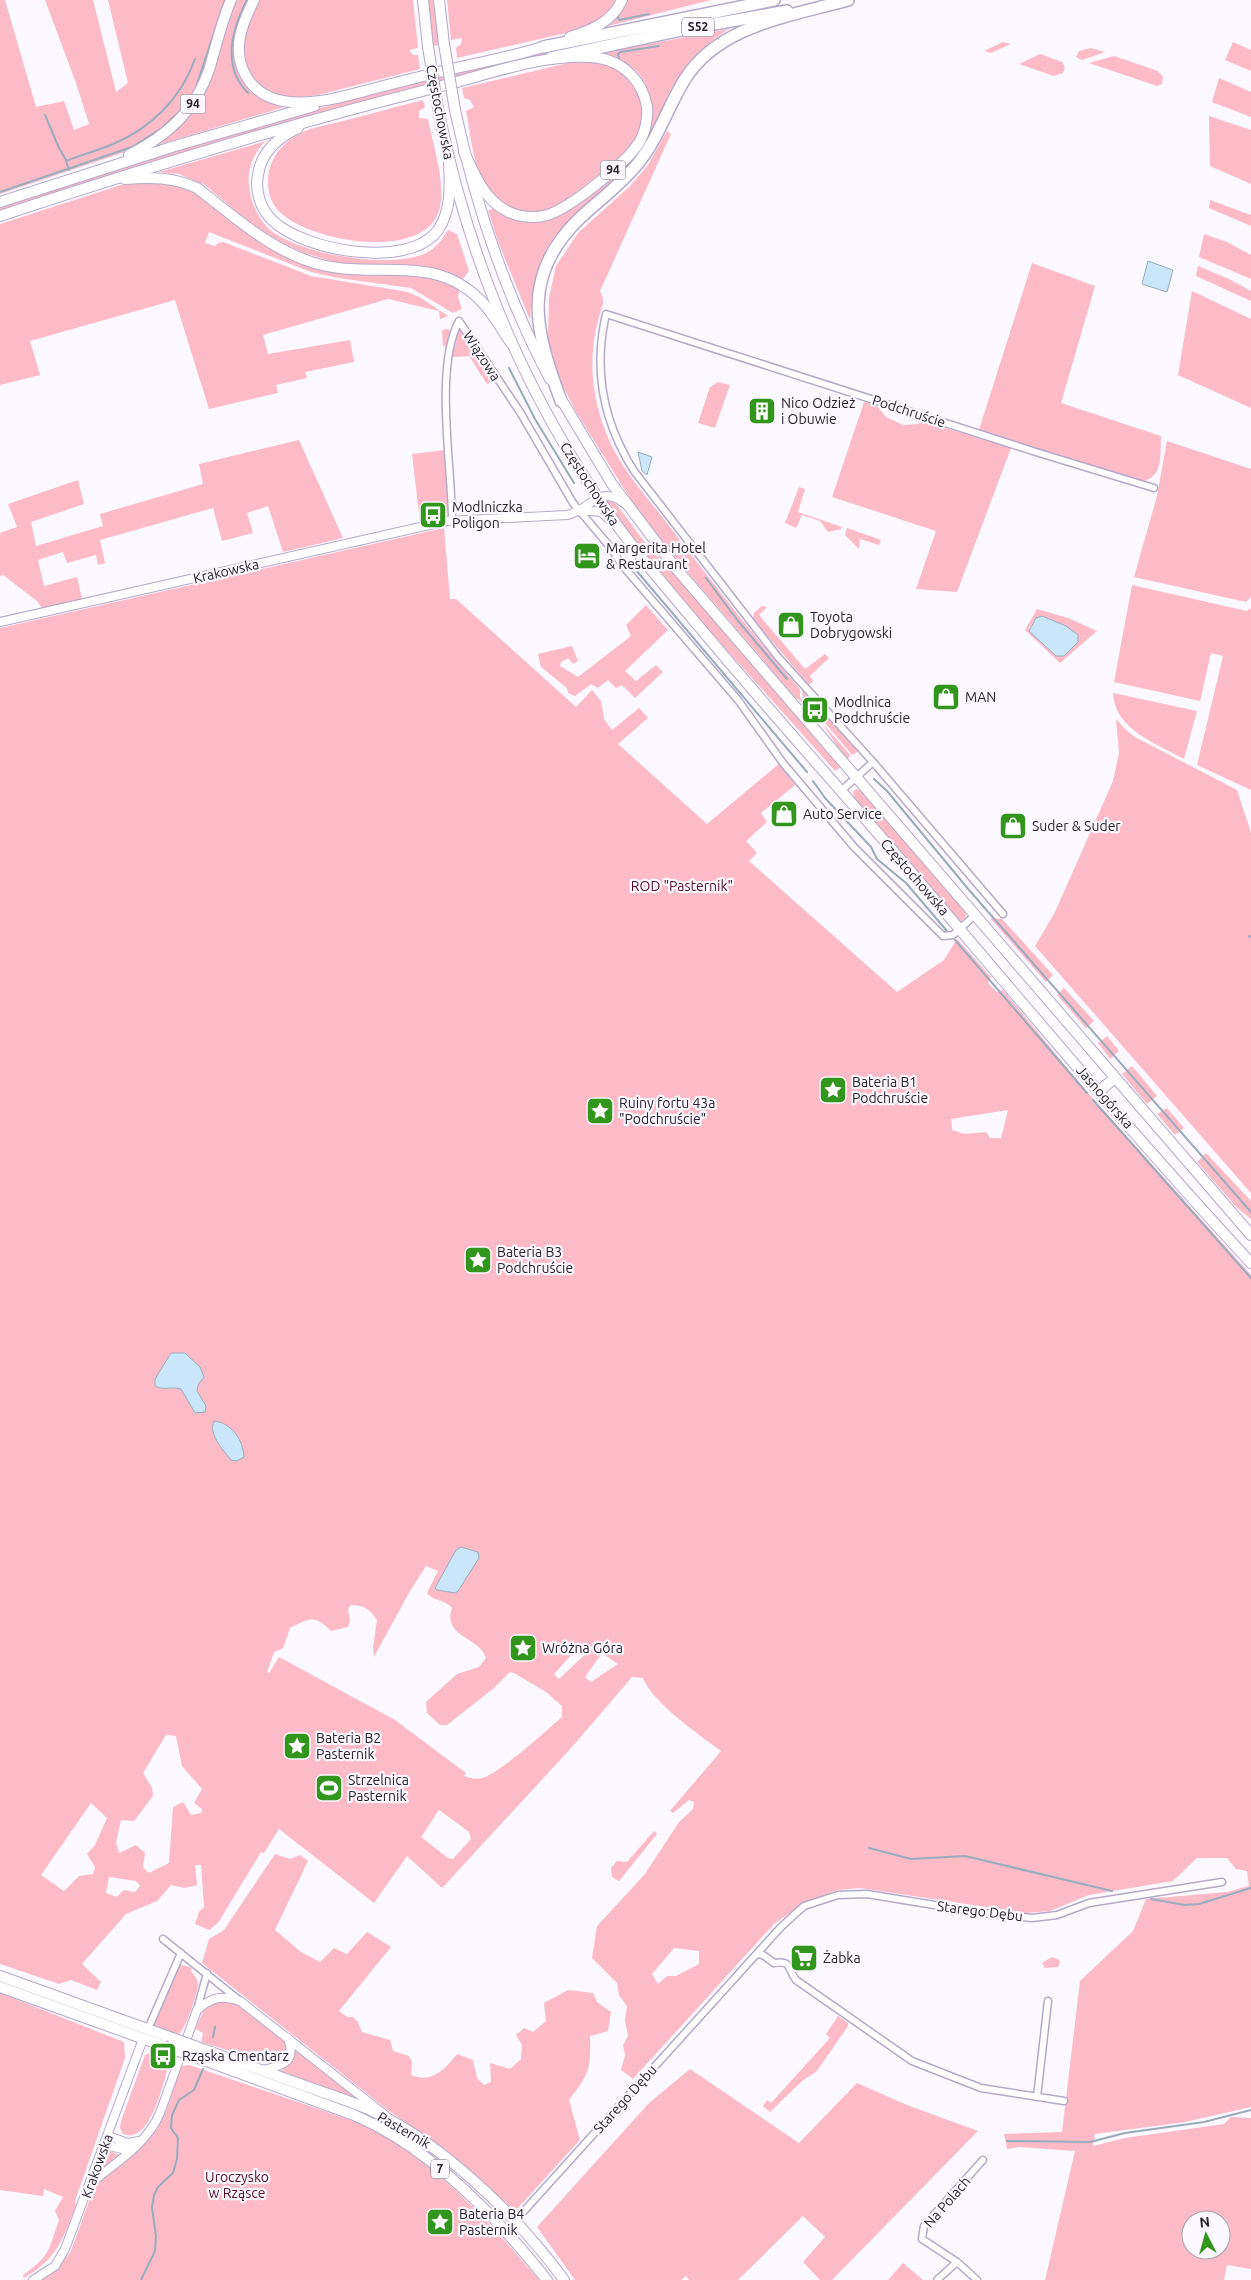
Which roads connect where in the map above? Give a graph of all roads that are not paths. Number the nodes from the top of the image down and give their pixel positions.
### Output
1 (231, 0) edge
2 (254, 0) edge
3 (423, 0) edge
4 (439, 0) edge
5 (622, 0) edge
6 (774, 0) edge
7 (847, 0) edge
8 (543, 47) junction
9 (551, 58) junction
10 (360, 92) junction
11 (337, 112) junction
12 (464, 152) junction
13 (449, 160) junction
14 (104, 168) junction
15 (104, 182) junction
16 (0, 202) edge
17 (0, 216) edge
18 (511, 343) junction
19 (561, 401) junction
20 (1154, 488) dead end
21 (597, 498) junction
22 (628, 507) junction
23 (580, 510) junction
24 (452, 520) junction
25 (615, 524) junction
26 (0, 622) edge
27 (873, 762) junction
28 (857, 778) junction
29 (841, 791) junction
30 (1003, 914) dead end
31 (975, 915) junction
32 (960, 929) junction
33 (1115, 1078) junction
34 (1099, 1091) junction
35 (1251, 1235) edge
36 (1251, 1263) edge
37 (1222, 1882) dead end
38 (163, 1939) dead end
39 (181, 1953) junction
40 (757, 1954) junction
41 (207, 1974) junction
42 (0, 1976) edge
43 (0, 1987) edge
44 (240, 2001) junction
45 (1048, 2001) dead end
46 (197, 2010) junction
47 (148, 2029) junction
48 (287, 2037) junction
49 (143, 2039) junction
50 (206, 2055) junction
51 (260, 2070) junction
52 (1037, 2097) junction
53 (1064, 2101) dead end
54 (392, 2121) junction
55 (108, 2136) junction
56 (141, 2140) junction
57 (105, 2145) junction
58 (131, 2151) junction
59 (983, 2160) dead end
60 (91, 2183) junction
61 (514, 2222) junction
62 (531, 2240) junction
63 (520, 2248) junction
64 (956, 2262) junction
65 (33, 2280) edge
66 (547, 2280) edge
67 (564, 2280) edge
68 (937, 2280) edge
69 (977, 2280) edge

1 - 14 main road, 94
2 - 10 main road
3 - 13 main road, Częstochowska, bridge
4 - 12 main road, Częstochowska / 94, bridge
5 - 8 main road
6 - 8 highway, S52
7 - 9 highway, S52
7 - 19 highway
8 - 10 main road
9 - 11 main road, 94
9 - 12 main road, 94
10 - 14 main road
11 - 13 main road
11 - 15 main road, 94
12 - 19 main road, Częstochowska
13 - 18 main road, Częstochowska
14 - 16 main road, 94
15 - 17 main road, 94
15 - 18 main road
18 - 21 main road, Częstochowska
19 - 22 main road, Częstochowska
20 - 27 street, Podchruście
21 - 22 street
21 - 23 street
21 - 25 main road, Częstochowska
22 - 28 main road, Częstochowska
23 - 24 street, Krakowska
23 - 24 street, Wiązowa
23 - 25 street
23 - 32 street
24 - 26 street, Krakowska
25 - 29 main road, Częstochowska
27 - 28 street
27 - 30 street
28 - 29 street
28 - 31 main road, Częstochowska
29 - 32 main road, Częstochowska
31 - 32 street
31 - 33 main road, Jasnogórska
32 - 34 main road, Jasnogórska
33 - 34 main road
33 - 35 main road, Jasnogórska
34 - 36 main road, Jasnogórska
37 - 40 street, Starego Dębu
38 - 39 street
39 - 41 street
39 - 47 street
40 - 52 street
40 - 61 street, Starego Dębu
41 - 44 street
41 - 46 street
42 - 47 main road, 7
43 - 49 main road, 7
44 - 46 street
44 - 48 street
45 - 52 street
46 - 56 street
47 - 50 main road, 7, bridge
48 - 51 street
48 - 54 street
49 - 50 main road, 7, bridge
49 - 55 street, Krakowska
50 - 51 main road, 7
50 - 63 main road, Pasternik / 7
51 - 54 main road, Pasternik / 7
52 - 53 street
54 - 61 main road, Pasternik / 7
55 - 56 street
55 - 57 street, Krakowska
56 - 58 street
57 - 58 street
57 - 60 street, Krakowska
58 - 60 street
59 - 64 street, Na Polach
60 - 65 street, Krakowska
61 - 62 main road, Pasternik / 7
62 - 63 main road
62 - 67 main road, Pasternik / 7
63 - 66 main road, Pasternik / 7
64 - 68 street
64 - 69 street, Na Polach

